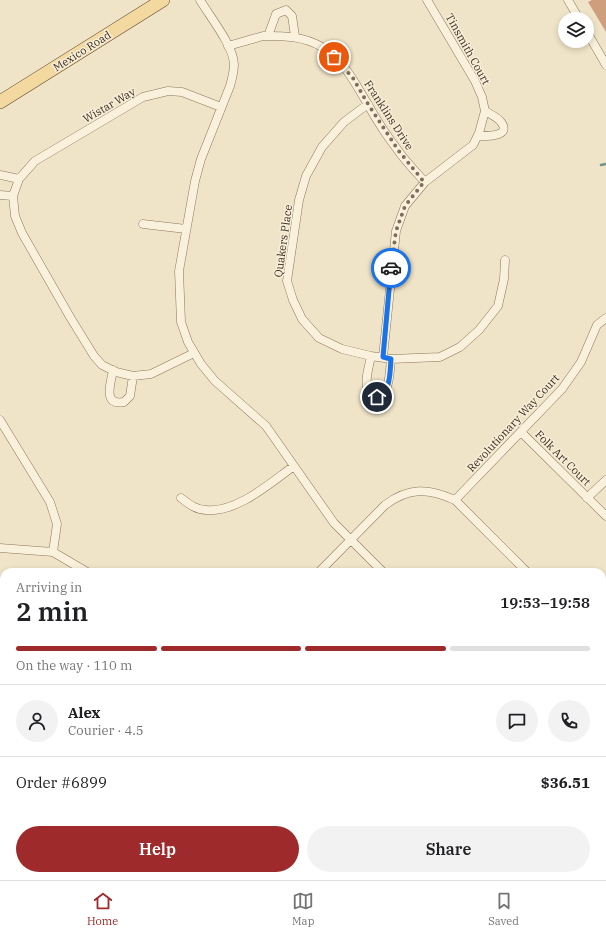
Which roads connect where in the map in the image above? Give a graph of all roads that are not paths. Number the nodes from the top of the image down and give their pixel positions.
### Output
1 (164, 0) edge
2 (200, 0) edge
3 (427, 0) edge
4 (568, 0) edge
5 (575, 12) edge
6 (268, 36) junction
7 (294, 36) junction
8 (594, 44) edge
9 (228, 46) junction
10 (606, 65) edge
11 (0, 102) edge
12 (368, 104) junction
13 (221, 107) junction
14 (484, 111) junction
15 (478, 136) junction
16 (0, 175) edge
17 (19, 178) junction
18 (424, 182) junction
19 (0, 194) edge
20 (13, 196) junction
21 (144, 224) dead end
22 (186, 229) junction
23 (505, 260) dead end
24 (606, 318) edge
25 (194, 353) junction
26 (371, 356) junction
27 (387, 358) junction
28 (113, 370) junction
29 (133, 376) junction
30 (0, 420) edge
31 (521, 432) junction
32 (294, 466) junction
33 (606, 480) edge
34 (181, 498) dead end
35 (587, 498) junction
36 (455, 500) junction
37 (606, 516) edge
38 (350, 540) junction
39 (0, 548) edge
40 (53, 552) junction
41 (80, 568) edge
42 (323, 568) edge
43 (379, 568) edge
44 (524, 568) edge

1 - 11 main road, Mexico Road
2 - 9 street
3 - 14 street, Tinsmith Court
4 - 5 street
6 - 7 street, Franklins Drive
6 - 7 street
6 - 9 street, Franklins Drive
7 - 12 street, Franklins Drive
8 - 10 street
9 - 13 street
12 - 18 street, Franklins Drive
12 - 26 street, Quakers Place
13 - 17 street, Wistar Way
13 - 22 street
14 - 15 street, Tinsmith Court
14 - 15 street
15 - 18 street, Tinsmith Court
16 - 17 street
17 - 20 street, Wistar Way
18 - 27 street, Tinsmith Court
19 - 20 street
20 - 28 street, Wistar Way
21 - 22 street
22 - 25 street
23 - 27 street, Quakers Place
24 - 31 street, Revolutionary Way Court
25 - 29 street, Wistar Way
25 - 32 street
26 - 27 street, Quakers Place
26 - 27 street, Tinsmith Court
28 - 29 street, Wistar Way
28 - 29 street
30 - 40 street
31 - 35 street, Folk Art Court
31 - 36 street, Revolutionary Way Court
32 - 34 street
32 - 38 street
33 - 35 street
35 - 37 street, Folk Art Court
36 - 38 street
36 - 44 street
38 - 42 street
38 - 43 street
39 - 40 street
40 - 41 street

